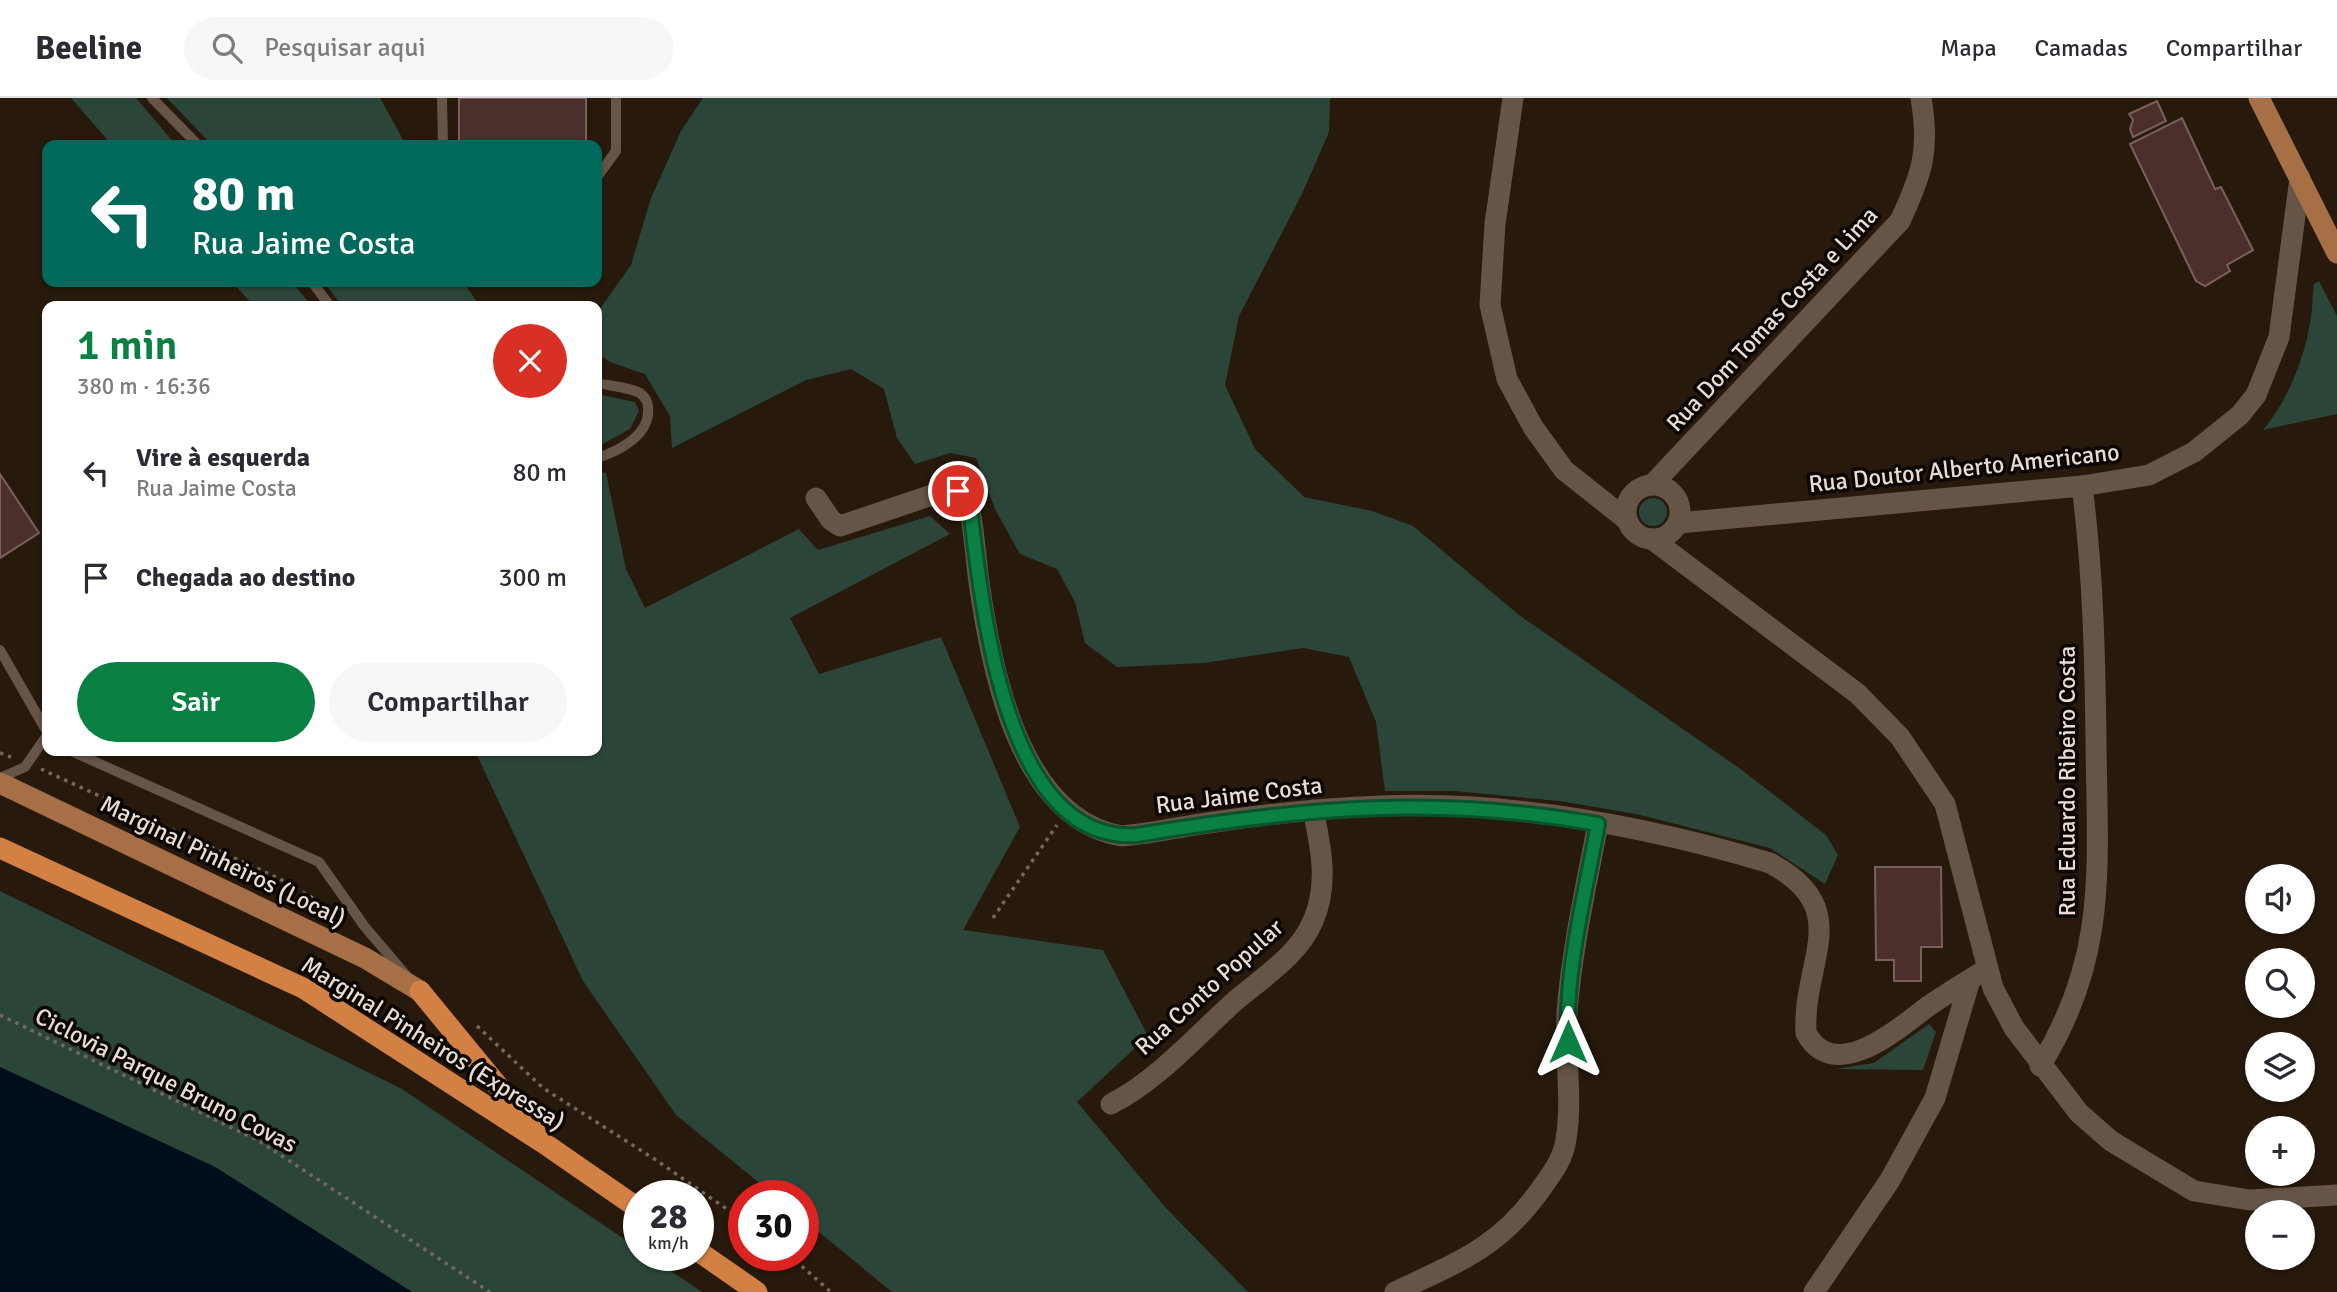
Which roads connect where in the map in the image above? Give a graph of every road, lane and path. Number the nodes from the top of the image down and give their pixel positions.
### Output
1 (152, 98) edge
2 (442, 98) edge
3 (616, 98) edge
4 (1513, 98) edge
5 (1921, 98) edge
6 (2259, 98) edge
7 (193, 140) edge
8 (443, 140) edge
9 (602, 170) edge
10 (2300, 178) junction
11 (2337, 253) edge
12 (602, 384) edge
13 (602, 455) edge
14 (2082, 486) junction
15 (1660, 488) junction
16 (1591, 492) junction
17 (1631, 496) junction
18 (816, 498) dead end
19 (1627, 520) junction
20 (1670, 527) junction
21 (0, 650) edge
22 (42, 725) edge
23 (42, 742) edge
24 (82, 756) edge
25 (0, 781) edge
26 (1313, 810) junction
27 (1066, 812) junction
28 (1598, 824) junction
29 (0, 848) edge
30 (993, 918) dead end
31 (1979, 974) junction
32 (420, 990) junction
33 (0, 1015) edge
34 (2040, 1066) junction
35 (1111, 1104) dead end
36 (548, 1146) junction
37 (2337, 1195) edge
38 (623, 1198) edge
39 (714, 1262) edge
40 (807, 1271) edge
41 (490, 1292) edge
42 (757, 1292) edge
43 (831, 1292) edge
44 (1395, 1292) edge
45 (1814, 1292) edge

1 - 7 lane
2 - 8 lane
3 - 9 lane
4 - 16 street
5 - 15 street, Rua Dom Tomas Costa e Lima
6 - 10 main road
10 - 11 main road
10 - 14 street, Rua Doutor Alberto Americano
12 - 13 lane
14 - 20 street, Rua Doutor Alberto Americano
14 - 34 street, Rua Eduardo Ribeiro Costa
15 - 17 street, Rua Dom Tomas Costa e Lima
15 - 20 street
16 - 17 street
16 - 19 street
17 - 19 street
18 - 27 street, Rua Jaime Costa
19 - 20 street
20 - 31 street
21 - 22 lane
23 - 25 lane
24 - 32 lane
25 - 32 main road, Marginal Pinheiros (Local)
26 - 27 street, Rua Jaime Costa
26 - 28 street, Rua Jaime Costa
26 - 35 street, Rua Conto Popular
27 - 30 path
28 - 31 street, Rua Jaime Costa
28 - 44 street
29 - 36 highway, Marginal Pinheiros (Expressa)
31 - 34 street
31 - 45 street
32 - 36 highway
33 - 41 path, Ciclovia Parque Bruno Covas
34 - 37 street
36 - 38 highway, Marginal Pinheiros (Expressa)
39 - 42 highway
40 - 43 path

